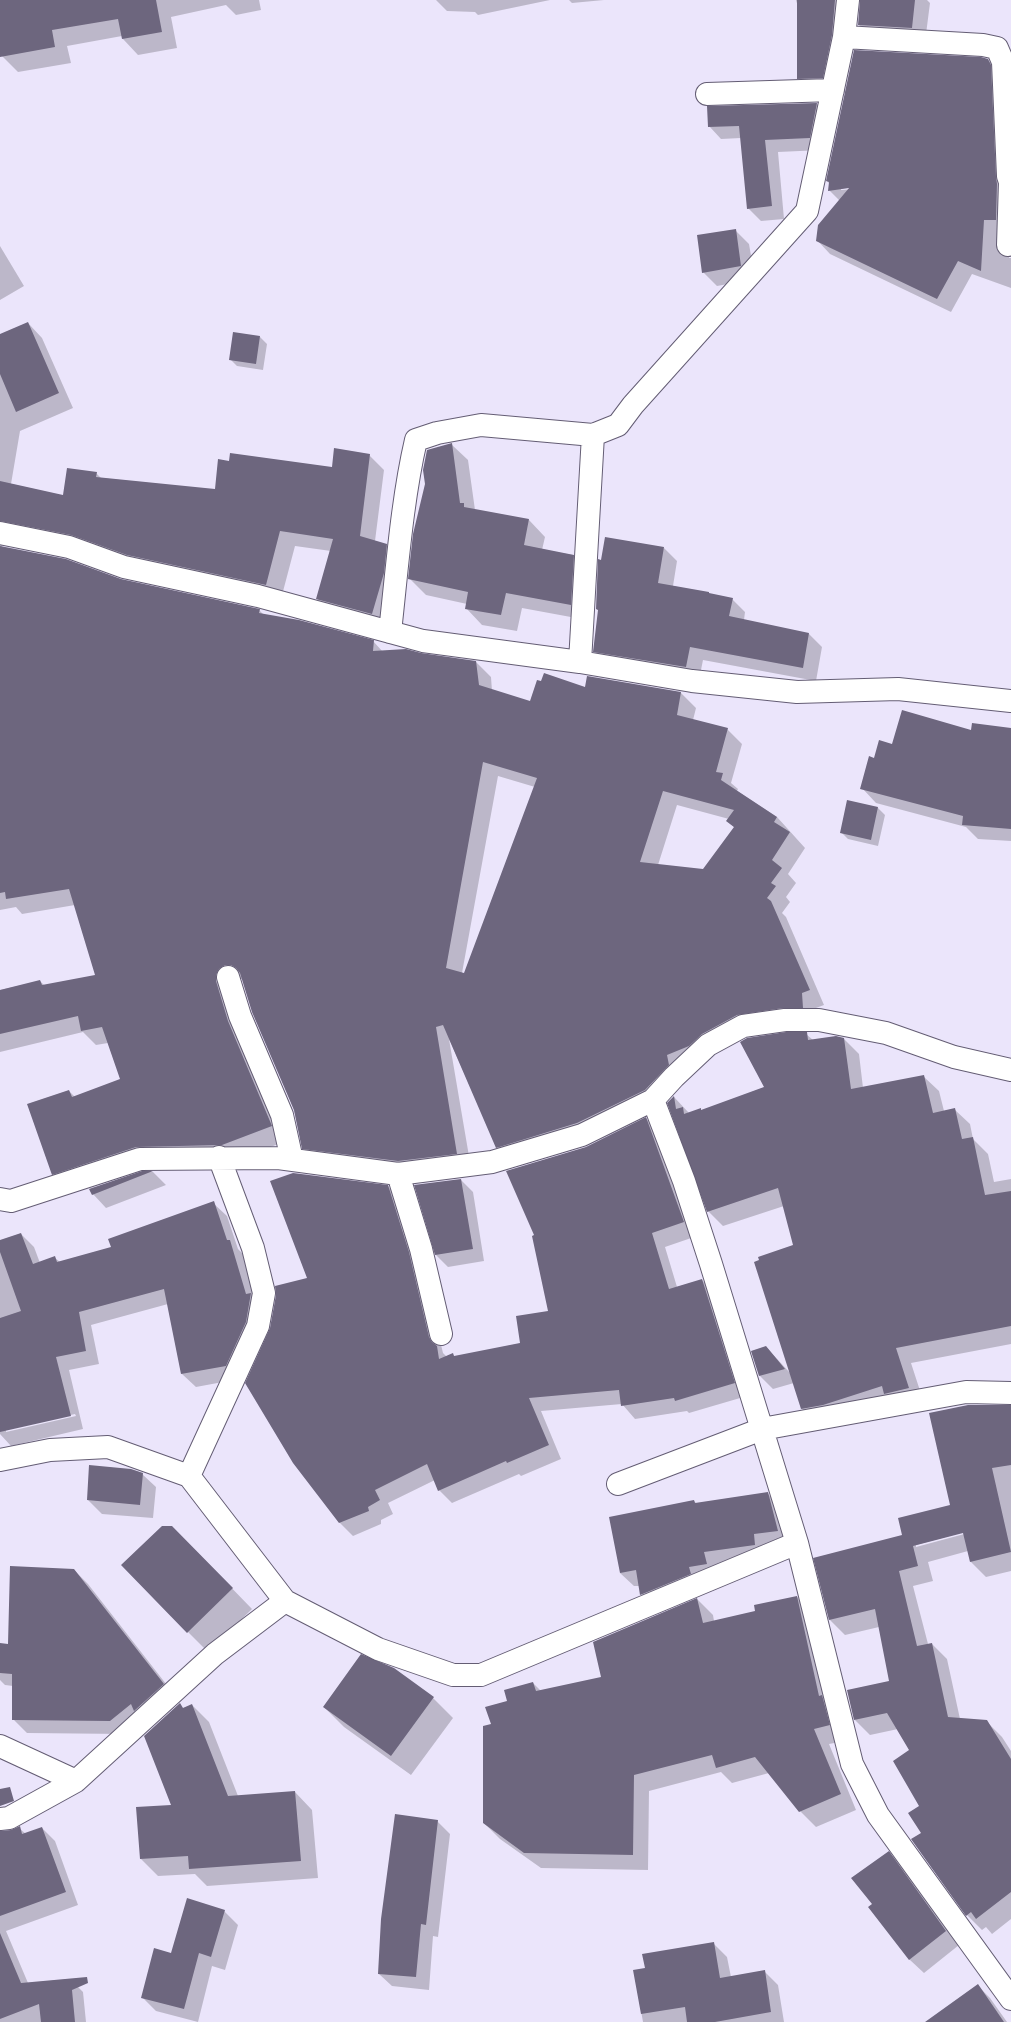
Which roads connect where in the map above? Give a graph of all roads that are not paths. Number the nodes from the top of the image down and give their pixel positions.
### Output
1 (848, 0) edge
2 (844, 37) junction
3 (833, 90) junction
4 (707, 94) dead end
5 (1010, 182) edge
6 (1008, 245) dead end
7 (593, 435) junction
8 (0, 533) edge
9 (390, 632) junction
10 (580, 662) junction
11 (1011, 701) edge
12 (228, 977) dead end
13 (1011, 1070) edge
14 (653, 1100) junction
15 (219, 1157) junction
16 (292, 1160) junction
17 (398, 1174) junction
18 (0, 1199) edge
19 (441, 1334) dead end
20 (1011, 1393) edge
21 (762, 1429) junction
22 (0, 1460) edge
23 (189, 1476) junction
24 (618, 1484) dead end
25 (797, 1544) junction
26 (285, 1601) junction
27 (0, 1746) edge
28 (76, 1780) junction
29 (0, 1819) edge
30 (1011, 1999) edge

1 - 2 street
2 - 3 street
2 - 5 street
3 - 4 street
3 - 7 street
5 - 6 street
7 - 9 street
7 - 10 street
8 - 9 street
9 - 10 street
10 - 11 street
12 - 16 street
13 - 14 street
14 - 17 street
14 - 21 street
15 - 16 street
15 - 18 street
15 - 23 street
16 - 17 street
17 - 19 street
20 - 21 street
21 - 24 street
21 - 25 street
22 - 23 street
23 - 26 street
25 - 26 street
25 - 30 street
26 - 28 street
27 - 28 street
28 - 29 street

